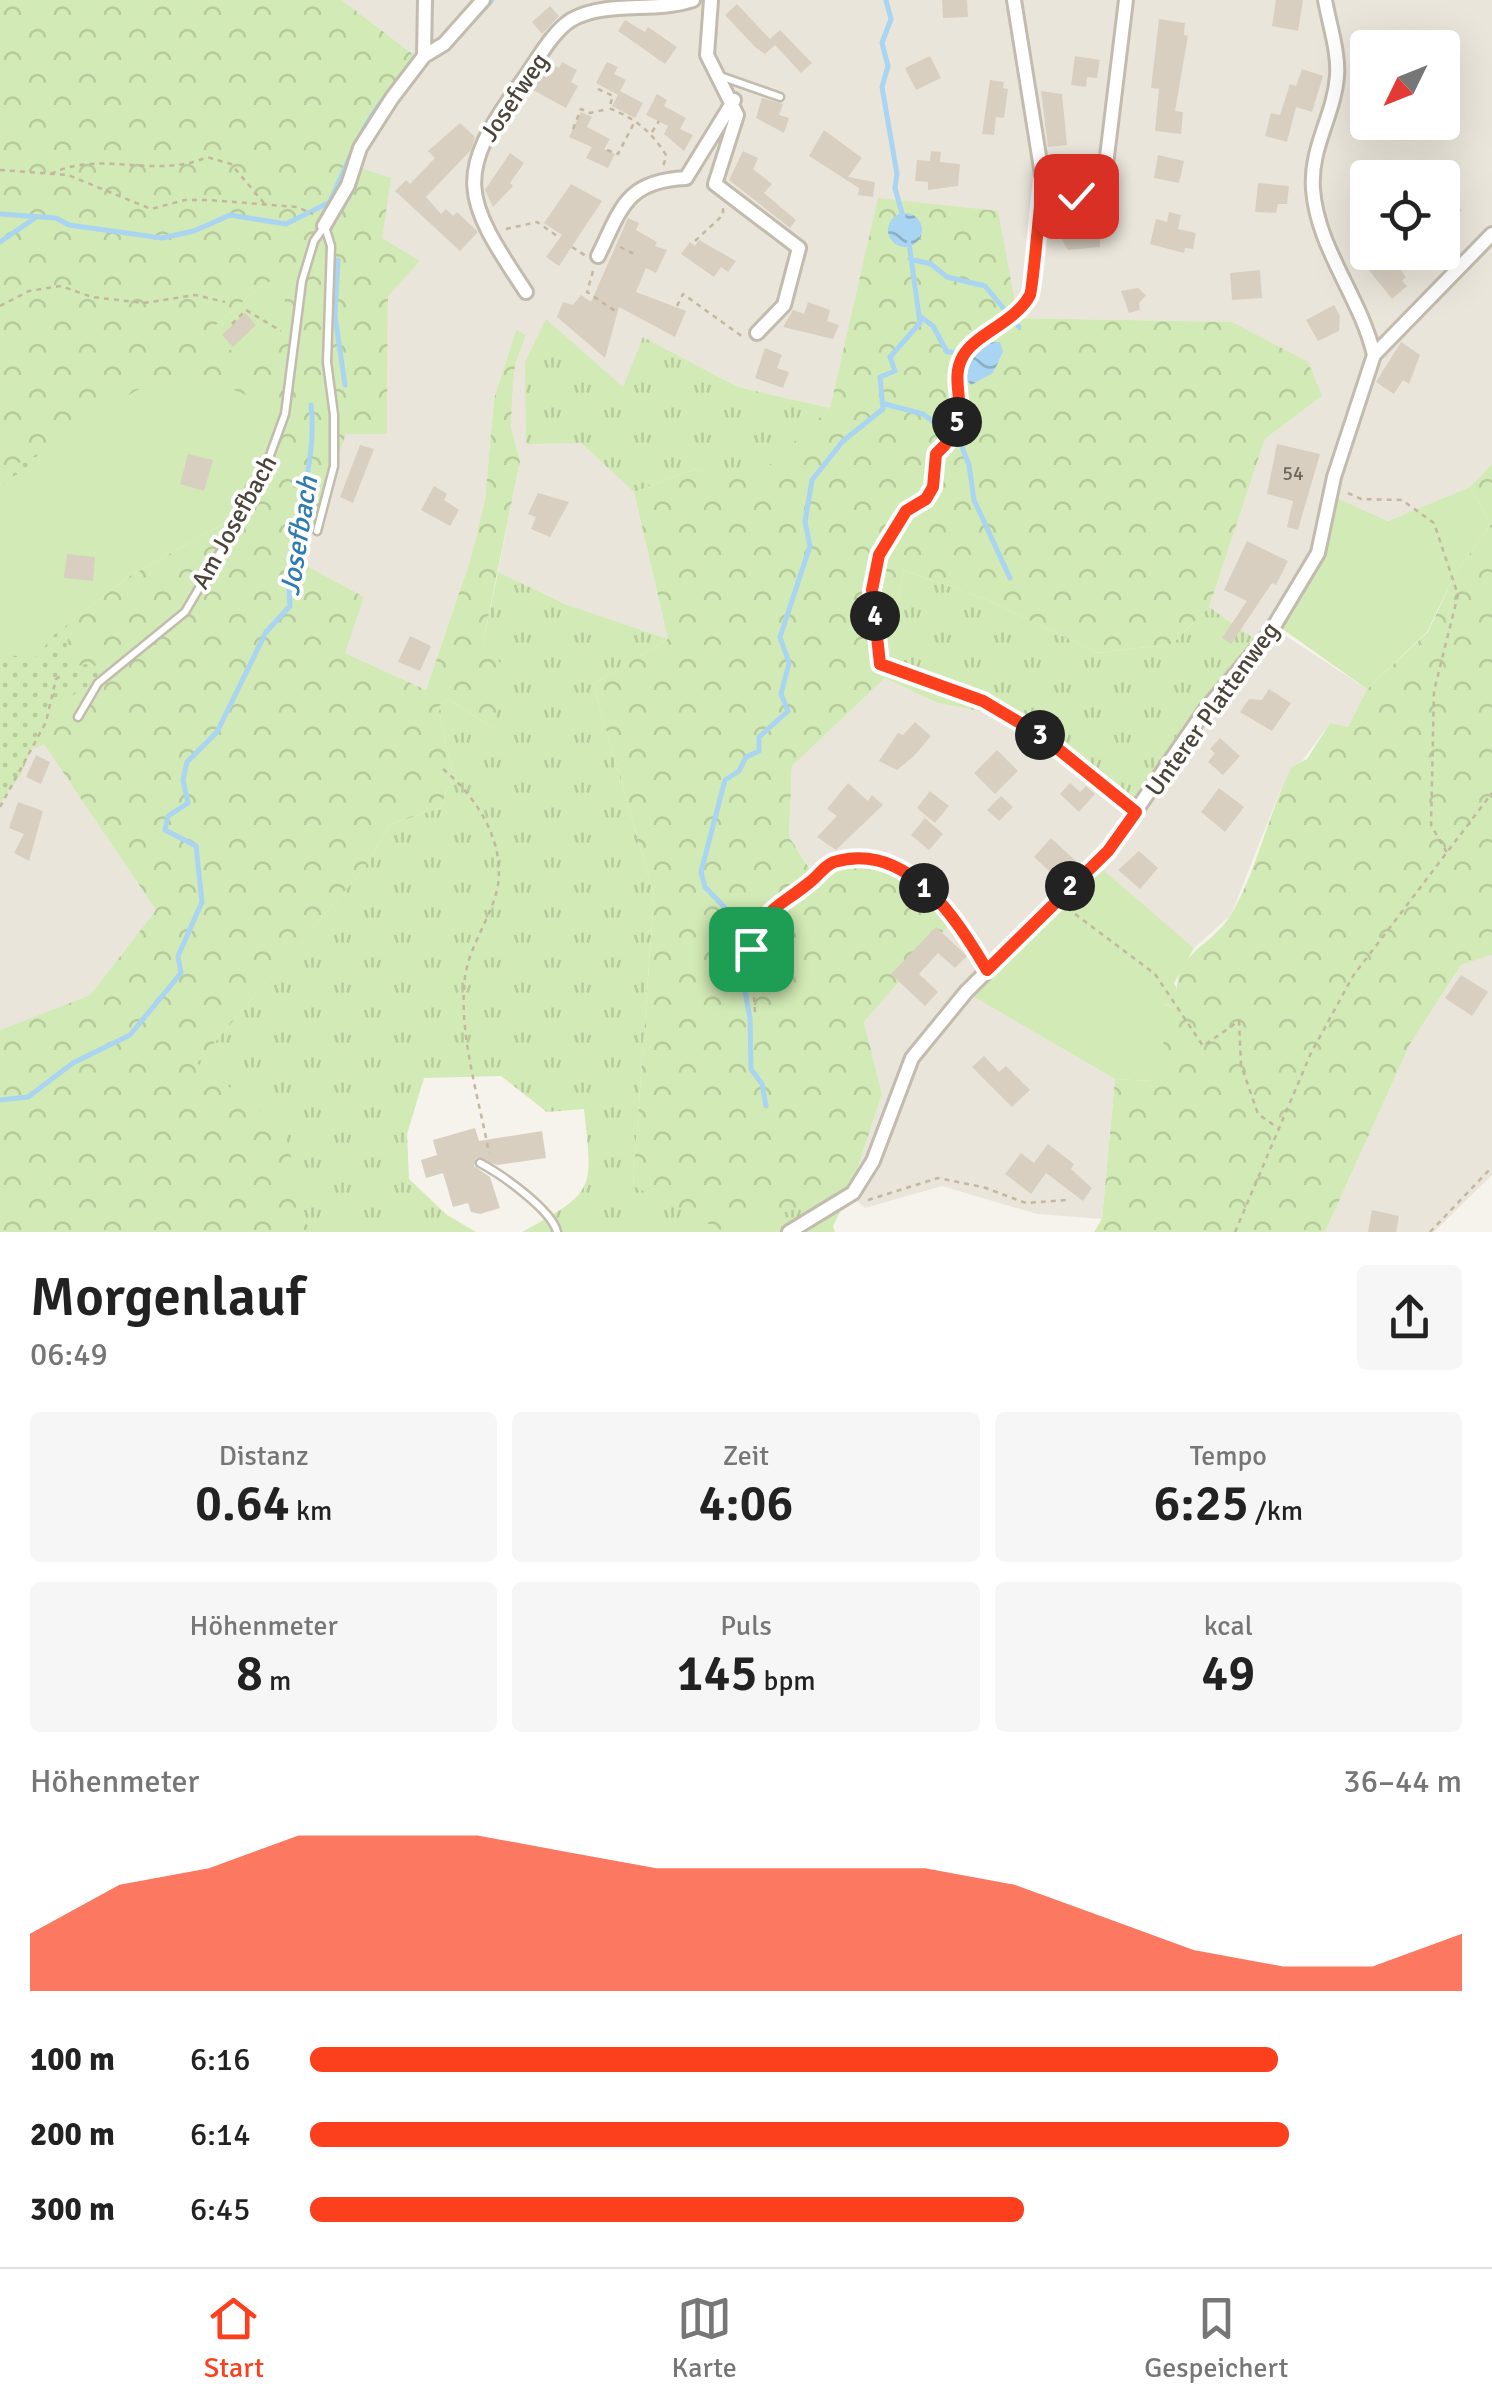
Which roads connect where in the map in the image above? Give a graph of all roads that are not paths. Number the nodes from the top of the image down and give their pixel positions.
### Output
1 (425, 0) edge
2 (483, 0) edge
3 (692, 0) edge
4 (710, 0) edge
5 (1014, 0) edge
6 (1126, 0) edge
7 (1338, 0) edge
8 (1326, 6) edge
9 (424, 56) junction
10 (719, 75) junction
11 (780, 97) dead end
12 (734, 100) junction
13 (324, 226) junction
14 (1492, 234) edge
15 (1492, 248) edge
16 (1475, 252) junction
17 (598, 256) road end
18 (526, 292) dead end
19 (757, 334) road end
20 (1374, 355) junction
21 (317, 530) dead end
22 (78, 717) dead end
23 (480, 1163) dead end
24 (557, 1232) edge
25 (789, 1232) edge

1 - 9 street
2 - 9 street, Am Josefbach
3 - 18 street, Josefweg
4 - 10 street
5 - 6 street
7 - 8 lane
8 - 20 street
9 - 13 street, Am Josefbach
10 - 11 lane
10 - 12 street
12 - 17 street
12 - 19 street
13 - 21 lane
13 - 22 lane, Am Josefbach
14 - 16 street, Unterer Plattenweg
15 - 16 lane
16 - 20 street, Unterer Plattenweg
20 - 25 street, Unterer Plattenweg
23 - 24 lane

